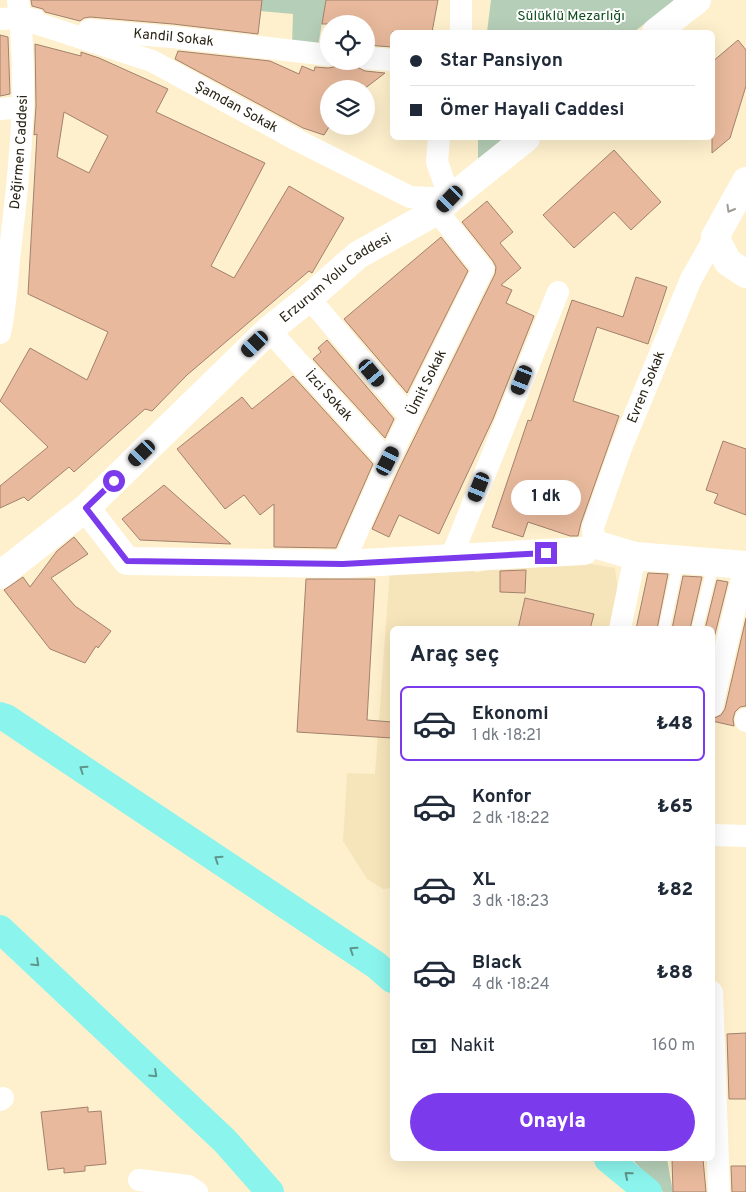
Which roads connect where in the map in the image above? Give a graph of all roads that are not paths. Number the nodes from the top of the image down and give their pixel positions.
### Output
1 (462, 0) edge
2 (697, 0) edge
3 (13, 12) edge
4 (461, 30) edge
5 (659, 30) edge
6 (320, 54) edge
7 (375, 59) edge
8 (390, 60) edge
9 (23, 107) junction
10 (0, 109) edge
11 (439, 140) edge
12 (524, 140) edge
13 (746, 181) edge
14 (443, 205) junction
15 (715, 237) junction
16 (746, 274) edge
17 (558, 292) dead end
18 (309, 298) junction
19 (269, 330) junction
20 (0, 333) edge
21 (410, 417) junction
22 (388, 461) junction
23 (86, 508) junction
24 (589, 548) junction
25 (635, 556) junction
26 (451, 558) junction
27 (679, 559) junction
28 (714, 562) junction
29 (343, 564) junction
30 (745, 565) edge
31 (0, 575) edge
32 (621, 626) edge
33 (665, 626) edge
34 (699, 626) edge
35 (715, 693) edge
36 (0, 716) edge
37 (715, 835) edge
38 (746, 836) edge
39 (0, 929) edge
40 (390, 976) edge
41 (715, 1098) edge
42 (610, 1161) edge
43 (139, 1180) dead end
44 (197, 1192) edge
45 (270, 1192) edge
46 (648, 1192) edge
47 (718, 1192) edge

1 - 4 street
2 - 5 street
3 - 6 street, Kandil Sokak
3 - 9 street, Değirmen Caddesi
3 - 14 street, Şamdan Sokak
7 - 8 street
9 - 10 street
9 - 20 street, Değirmen Caddesi
11 - 14 street
12 - 14 street, Erzurum Yolu Caddesi
13 -> 15 street
14 - 18 street, Erzurum Yolu Caddesi
14 - 21 street, Ümit Sokak
15 - 16 street
15 - 24 street, Evren Sokak
17 - 26 street
18 - 19 street, Erzurum Yolu Caddesi
18 - 21 street
19 - 22 street, İzci Sokak
19 - 23 street, Erzurum Yolu Caddesi
21 - 22 street, Ümit Sokak
22 - 29 street, Ümit Sokak
23 - 29 street
23 - 31 street, Erzurum Yolu Caddesi
24 - 25 street
24 - 26 street
25 - 27 street
25 - 32 street
26 - 29 street
27 - 28 street
27 - 33 lane
28 - 30 street
28 - 34 lane
30 - 35 street
40 -> 36 main road
37 - 38 street
39 -> 45 main road
41 - 47 street
46 -> 42 main road
43 - 44 street

